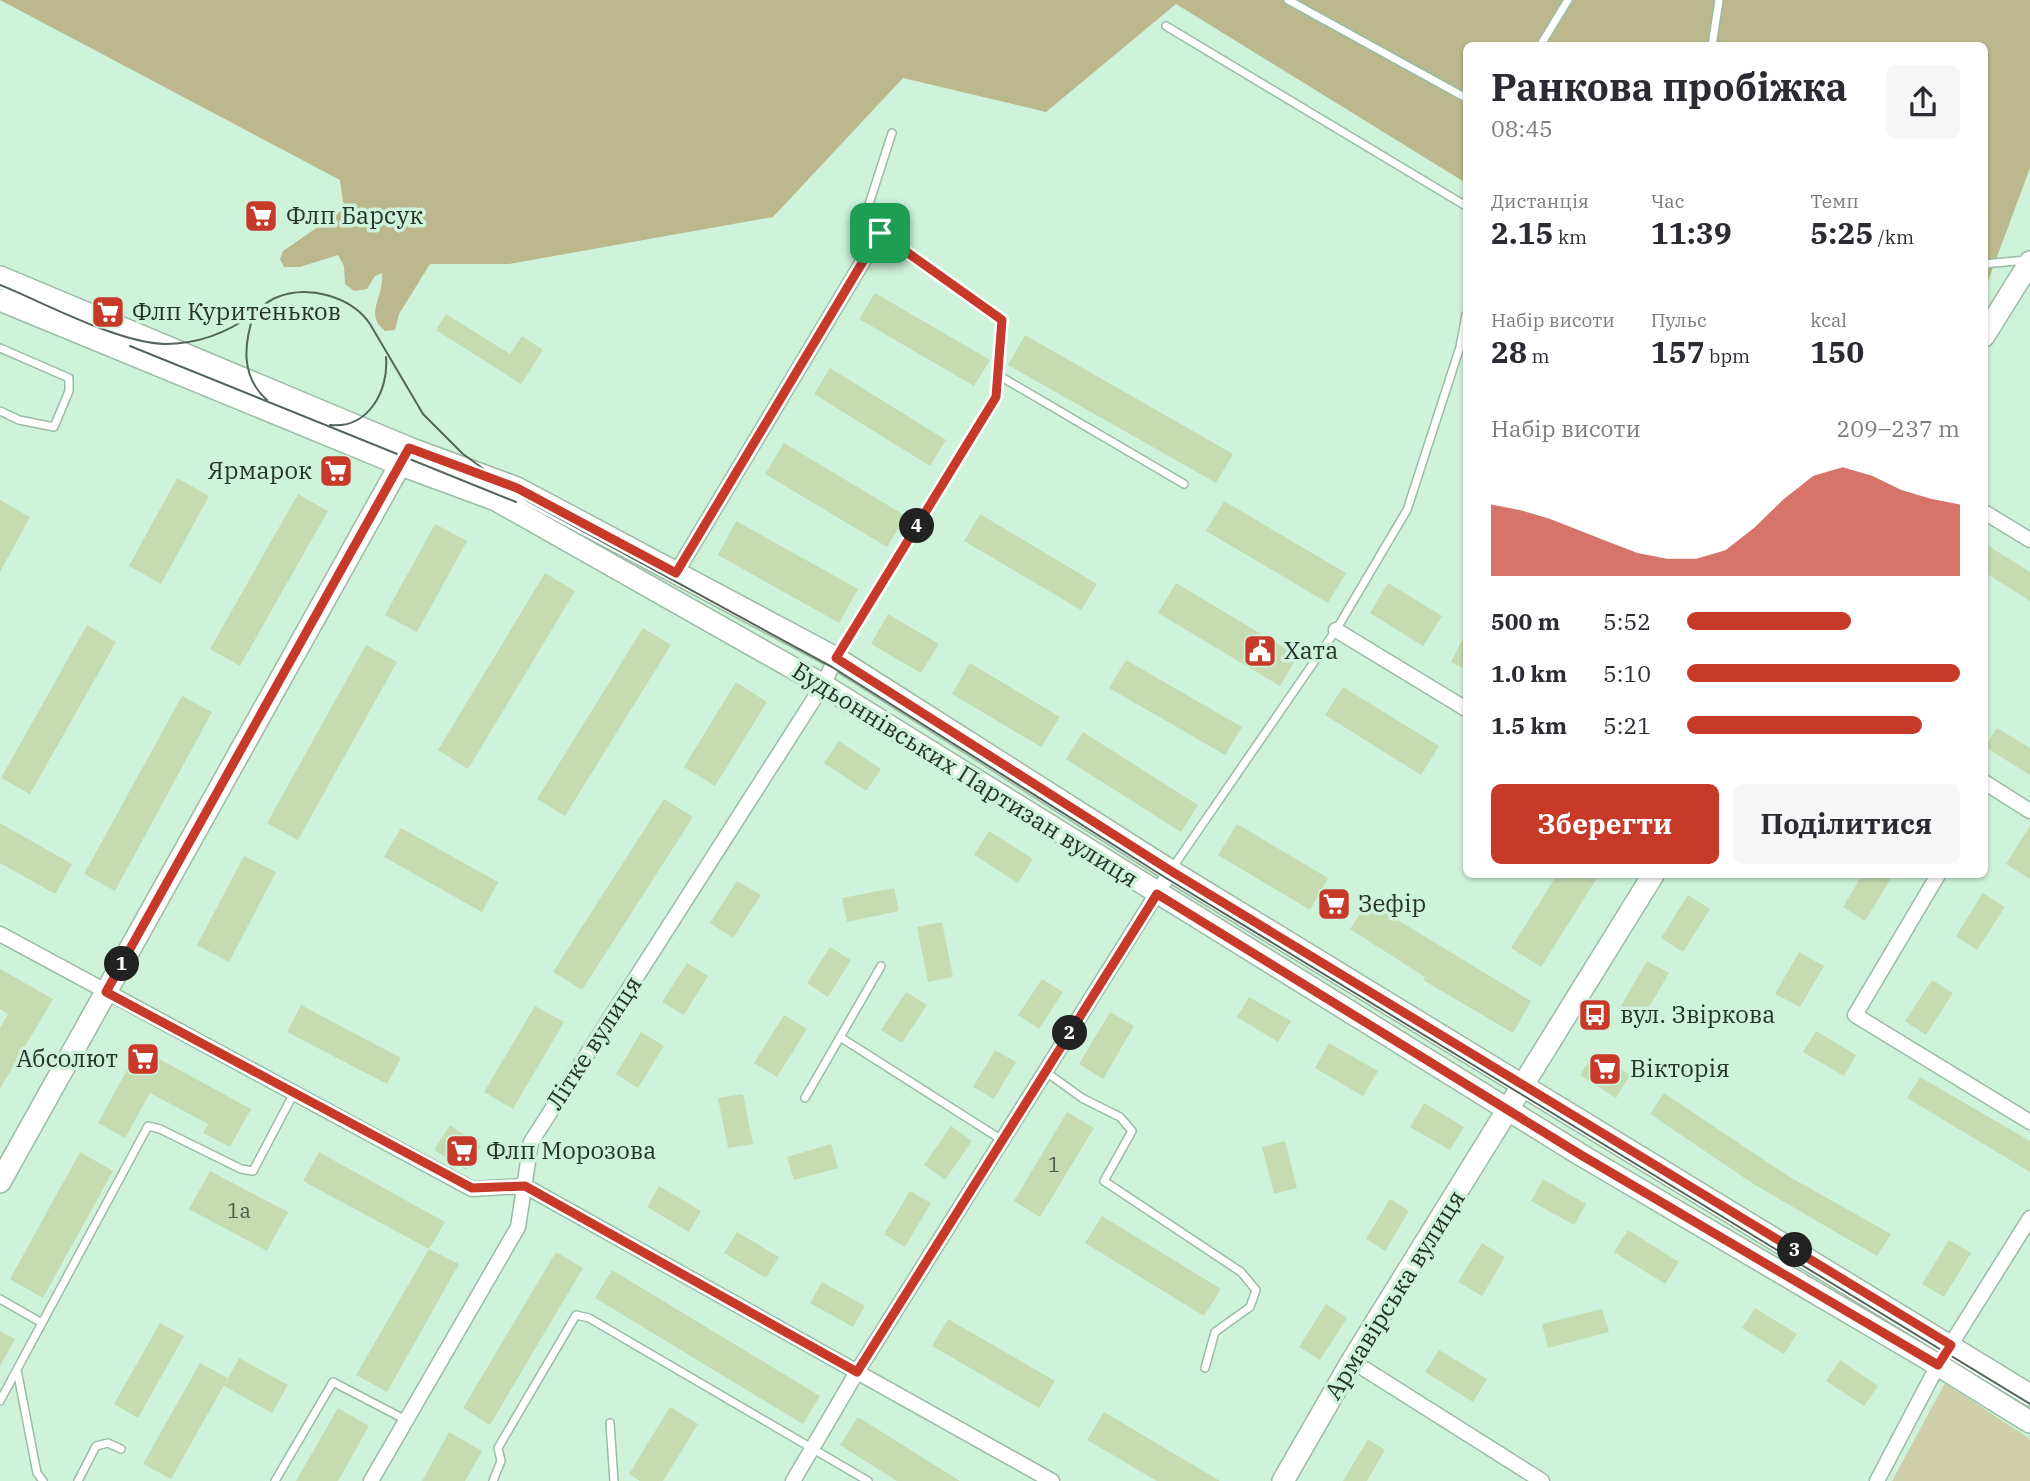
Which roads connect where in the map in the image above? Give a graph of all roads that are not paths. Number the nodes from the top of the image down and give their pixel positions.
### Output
1 (1288, 0) edge
2 (1568, 0) edge
3 (1719, 0) edge
4 (1166, 26) dead end
5 (1543, 42) edge
6 (1713, 42) edge
7 (1463, 96) edge
8 (892, 133) dead end
9 (1463, 204) edge
10 (880, 233) junction
11 (2030, 261) edge
12 (1988, 264) edge
13 (0, 277) edge
14 (0, 300) edge
15 (1988, 329) edge
16 (1463, 330) edge
17 (0, 348) edge
18 (998, 375) junction
19 (0, 411) edge
20 (405, 456) junction
21 (1184, 484) dead end
22 (1988, 514) edge
23 (2030, 540) edge
24 (676, 573) junction
25 (1336, 630) junction
26 (836, 658) junction
27 (823, 685) junction
28 (1463, 707) edge
29 (1988, 790) edge
30 (2030, 811) edge
31 (1171, 871) junction
32 (1651, 878) edge
33 (1936, 878) edge
34 (1157, 894) junction
35 (0, 934) edge
36 (881, 967) dead end
37 (106, 992) junction
38 (840, 1037) junction
39 (1045, 1072) junction
40 (1525, 1086) junction
41 (294, 1093) junction
42 (805, 1097) dead end
43 (1510, 1111) junction
44 (2030, 1122) edge
45 (1002, 1141) junction
46 (0, 1182) edge
47 (525, 1186) junction
48 (2030, 1218) edge
49 (0, 1299) edge
50 (43, 1323) junction
51 (1951, 1345) junction
52 (1352, 1361) junction
53 (1938, 1365) junction
54 (1205, 1368) dead end
55 (17, 1370) junction
56 (857, 1372) junction
57 (2030, 1395) edge
58 (0, 1401) edge
59 (406, 1420) junction
60 (2030, 1422) edge
61 (610, 1423) dead end
62 (813, 1448) junction
63 (121, 1449) dead end
64 (1045, 1479) edge
65 (43, 1481) edge
66 (78, 1481) edge
67 (275, 1481) edge
68 (372, 1481) edge
69 (493, 1481) edge
70 (614, 1481) edge
71 (793, 1481) edge
72 (868, 1481) edge
73 (1283, 1481) edge
74 (1542, 1481) edge
75 (1877, 1481) edge

1 - 7 lane
2 - 5 lane
3 - 6 lane
4 - 9 lane
8 - 10 lane
10 - 18 lane
10 - 24 street
11 - 12 lane
11 - 15 main road
13 - 20 main road, Будьоннівських Партизан вулиця
14 - 20 main road, Будьоннівських Партизан вулиця
16 - 25 lane
17 - 19 lane
18 - 21 lane
18 - 26 lane
20 - 24 main road, Будьоннівських Партизан вулиця
20 - 27 main road, Будьоннівських Партизан вулиця
20 - 37 main road
22 - 23 street
24 - 26 main road, Будьоннівських Партизан вулиця
25 - 28 street
25 - 31 lane
26 - 27 street, Літке вулиця
26 - 31 main road, Будьоннівських Партизан вулиця
27 - 34 main road, Будьоннівських Партизан вулиця
27 - 47 street, Літке вулиця
29 - 30 street
31 - 34 street
31 - 40 main road, Будьоннівських Партизан вулиця
32 - 40 main road, Армавірська вулиця
33 - 44 street
34 - 39 street
34 - 43 main road, Будьоннівських Партизан вулиця
35 - 37 street
36 - 38 lane
37 - 41 street
37 - 46 main road
38 - 42 lane
38 - 45 lane
39 - 45 street
39 - 54 lane
40 - 43 main road, Армавірська вулиця
40 - 51 main road, Будьоннівських Партизан вулиця
41 - 47 street
41 - 50 lane
43 - 52 main road, Армавірська вулиця
43 - 53 main road, Будьоннівських Партизан вулиця
45 - 56 street
47 - 56 street
47 - 59 street, Літке вулиця
48 - 51 street
49 - 50 lane
50 - 55 lane
51 - 53 street
51 - 57 main road, Будьоннівських Партизан вулиця
52 - 73 main road, Армавірська вулиця
52 - 74 street
53 - 60 main road, Будьоннівських Партизан вулиця
53 - 75 street
55 - 58 lane
55 - 65 lane
56 - 62 street
56 - 64 street
59 - 67 lane
59 - 68 street, Літке вулиця
61 - 70 lane
62 - 69 lane
62 - 71 street
62 - 72 lane
63 - 66 lane

